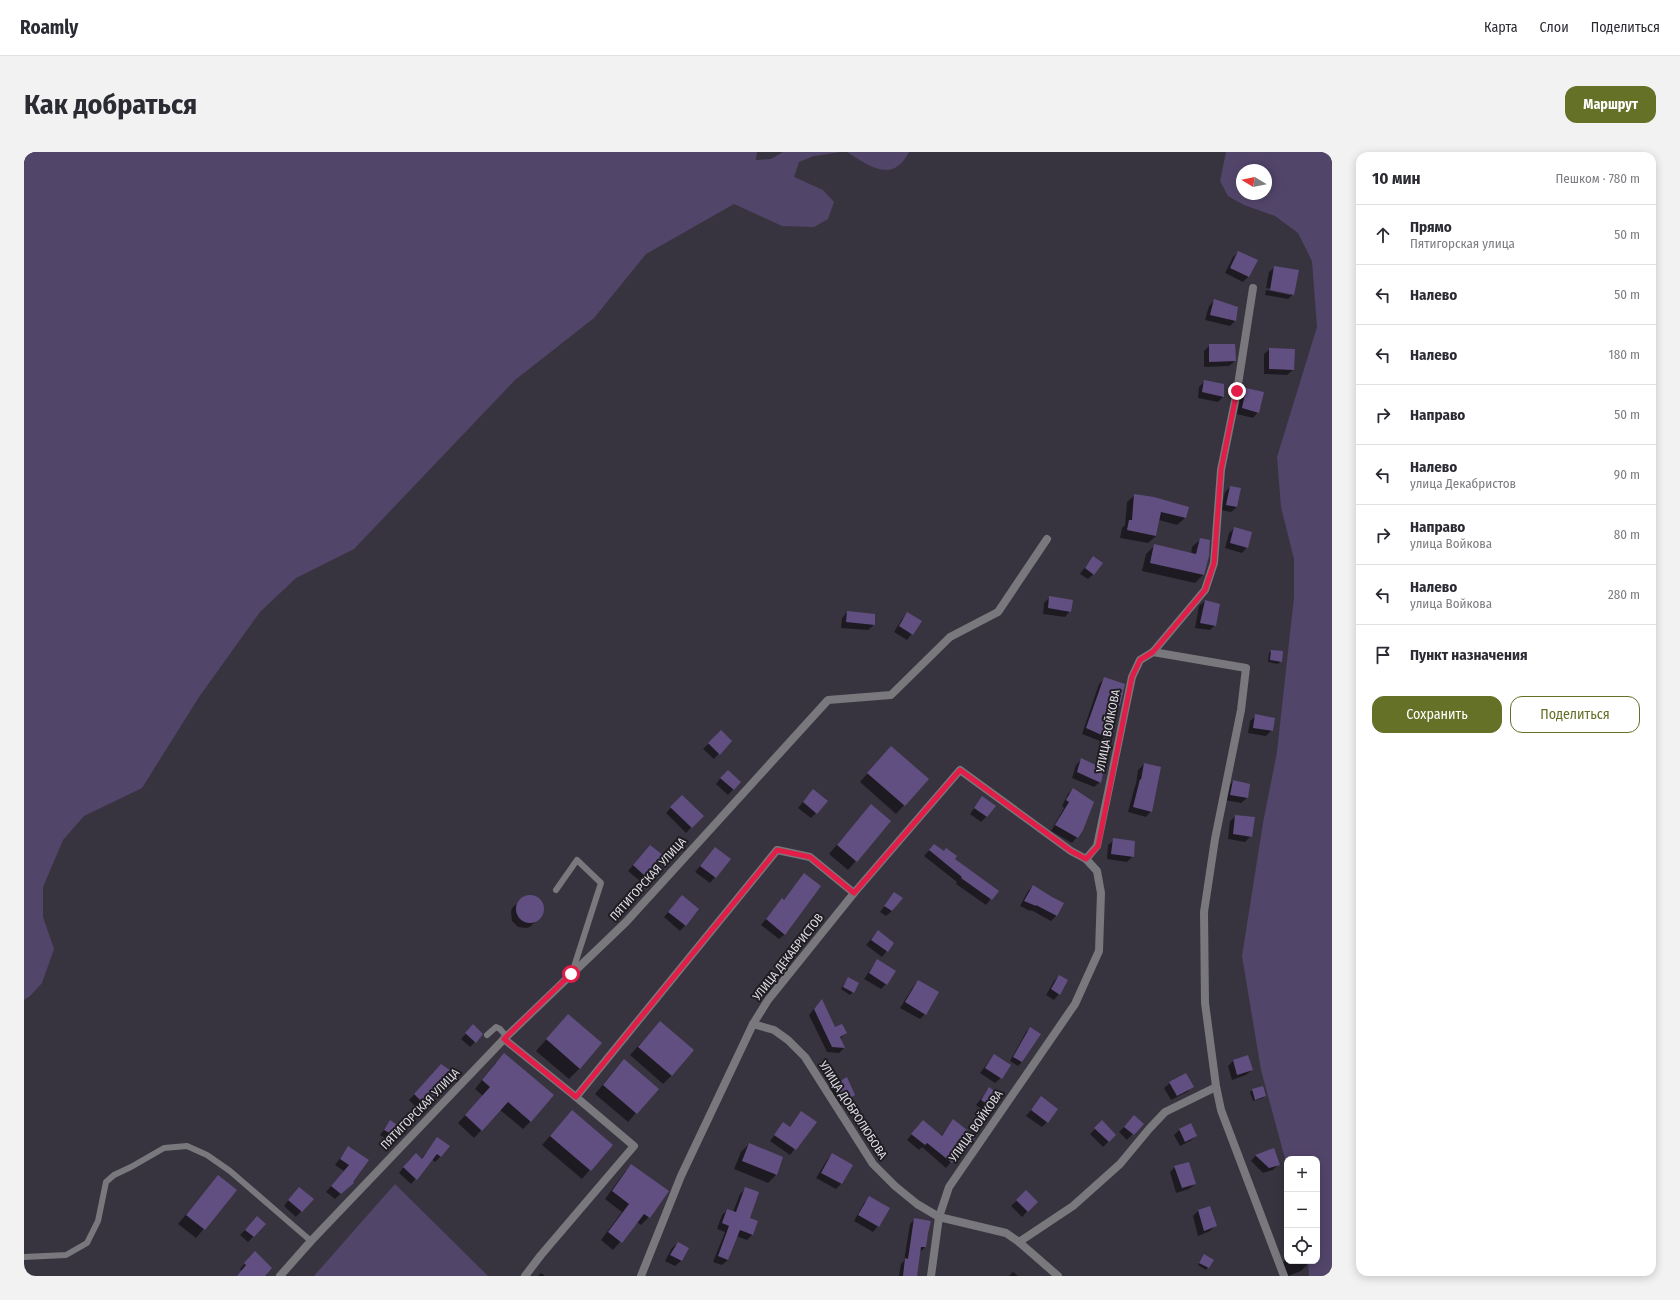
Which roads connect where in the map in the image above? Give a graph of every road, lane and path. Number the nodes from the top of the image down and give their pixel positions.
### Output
1 (1253, 288) dead end
2 (1047, 539) dead end
3 (1153, 652) junction
4 (1086, 859) junction
5 (556, 890) dead end
6 (854, 893) junction
7 (571, 974) junction
8 (753, 1024) junction
9 (486, 1035) dead end
10 (505, 1037) junction
11 (1216, 1087) junction
12 (576, 1097) junction
13 (939, 1217) junction
14 (311, 1240) junction
15 (1018, 1242) junction
16 (24, 1257) edge
17 (280, 1276) edge
18 (525, 1276) edge
19 (641, 1276) edge
20 (931, 1276) edge
21 (1058, 1276) edge
22 (1284, 1276) edge

1 - 3 street, УЛИЦА ВОЙКОВА
2 - 7 street, ПЯТИГОРСКАЯ УЛИЦА
3 - 4 street, УЛИЦА ВОЙКОВА
3 - 11 street
4 - 6 street, УЛИЦА ДЕКАБРИСТОВ
4 - 13 street, УЛИЦА ВОЙКОВА
5 - 7 lane
6 - 8 street, УЛИЦА ДЕКАБРИСТОВ
6 - 12 street
7 - 10 street, ПЯТИГОРСКАЯ УЛИЦА
8 - 13 street, УЛИЦА ДОБРОЛЮБОВА
8 - 19 street, УЛИЦА ДЕКАБРИСТОВ
9 - 10 lane
10 - 12 street
10 - 14 street, ПЯТИГОРСКАЯ УЛИЦА
11 - 15 street
11 - 22 street
12 - 18 street
13 - 15 street, УЛИЦА ДОБРОЛЮБОВА
13 - 20 street, УЛИЦА ВОЙКОВА
14 - 16 lane
14 - 17 street, ПЯТИГОРСКАЯ УЛИЦА
15 - 21 street, УЛИЦА ДОБРОЛЮБОВА

